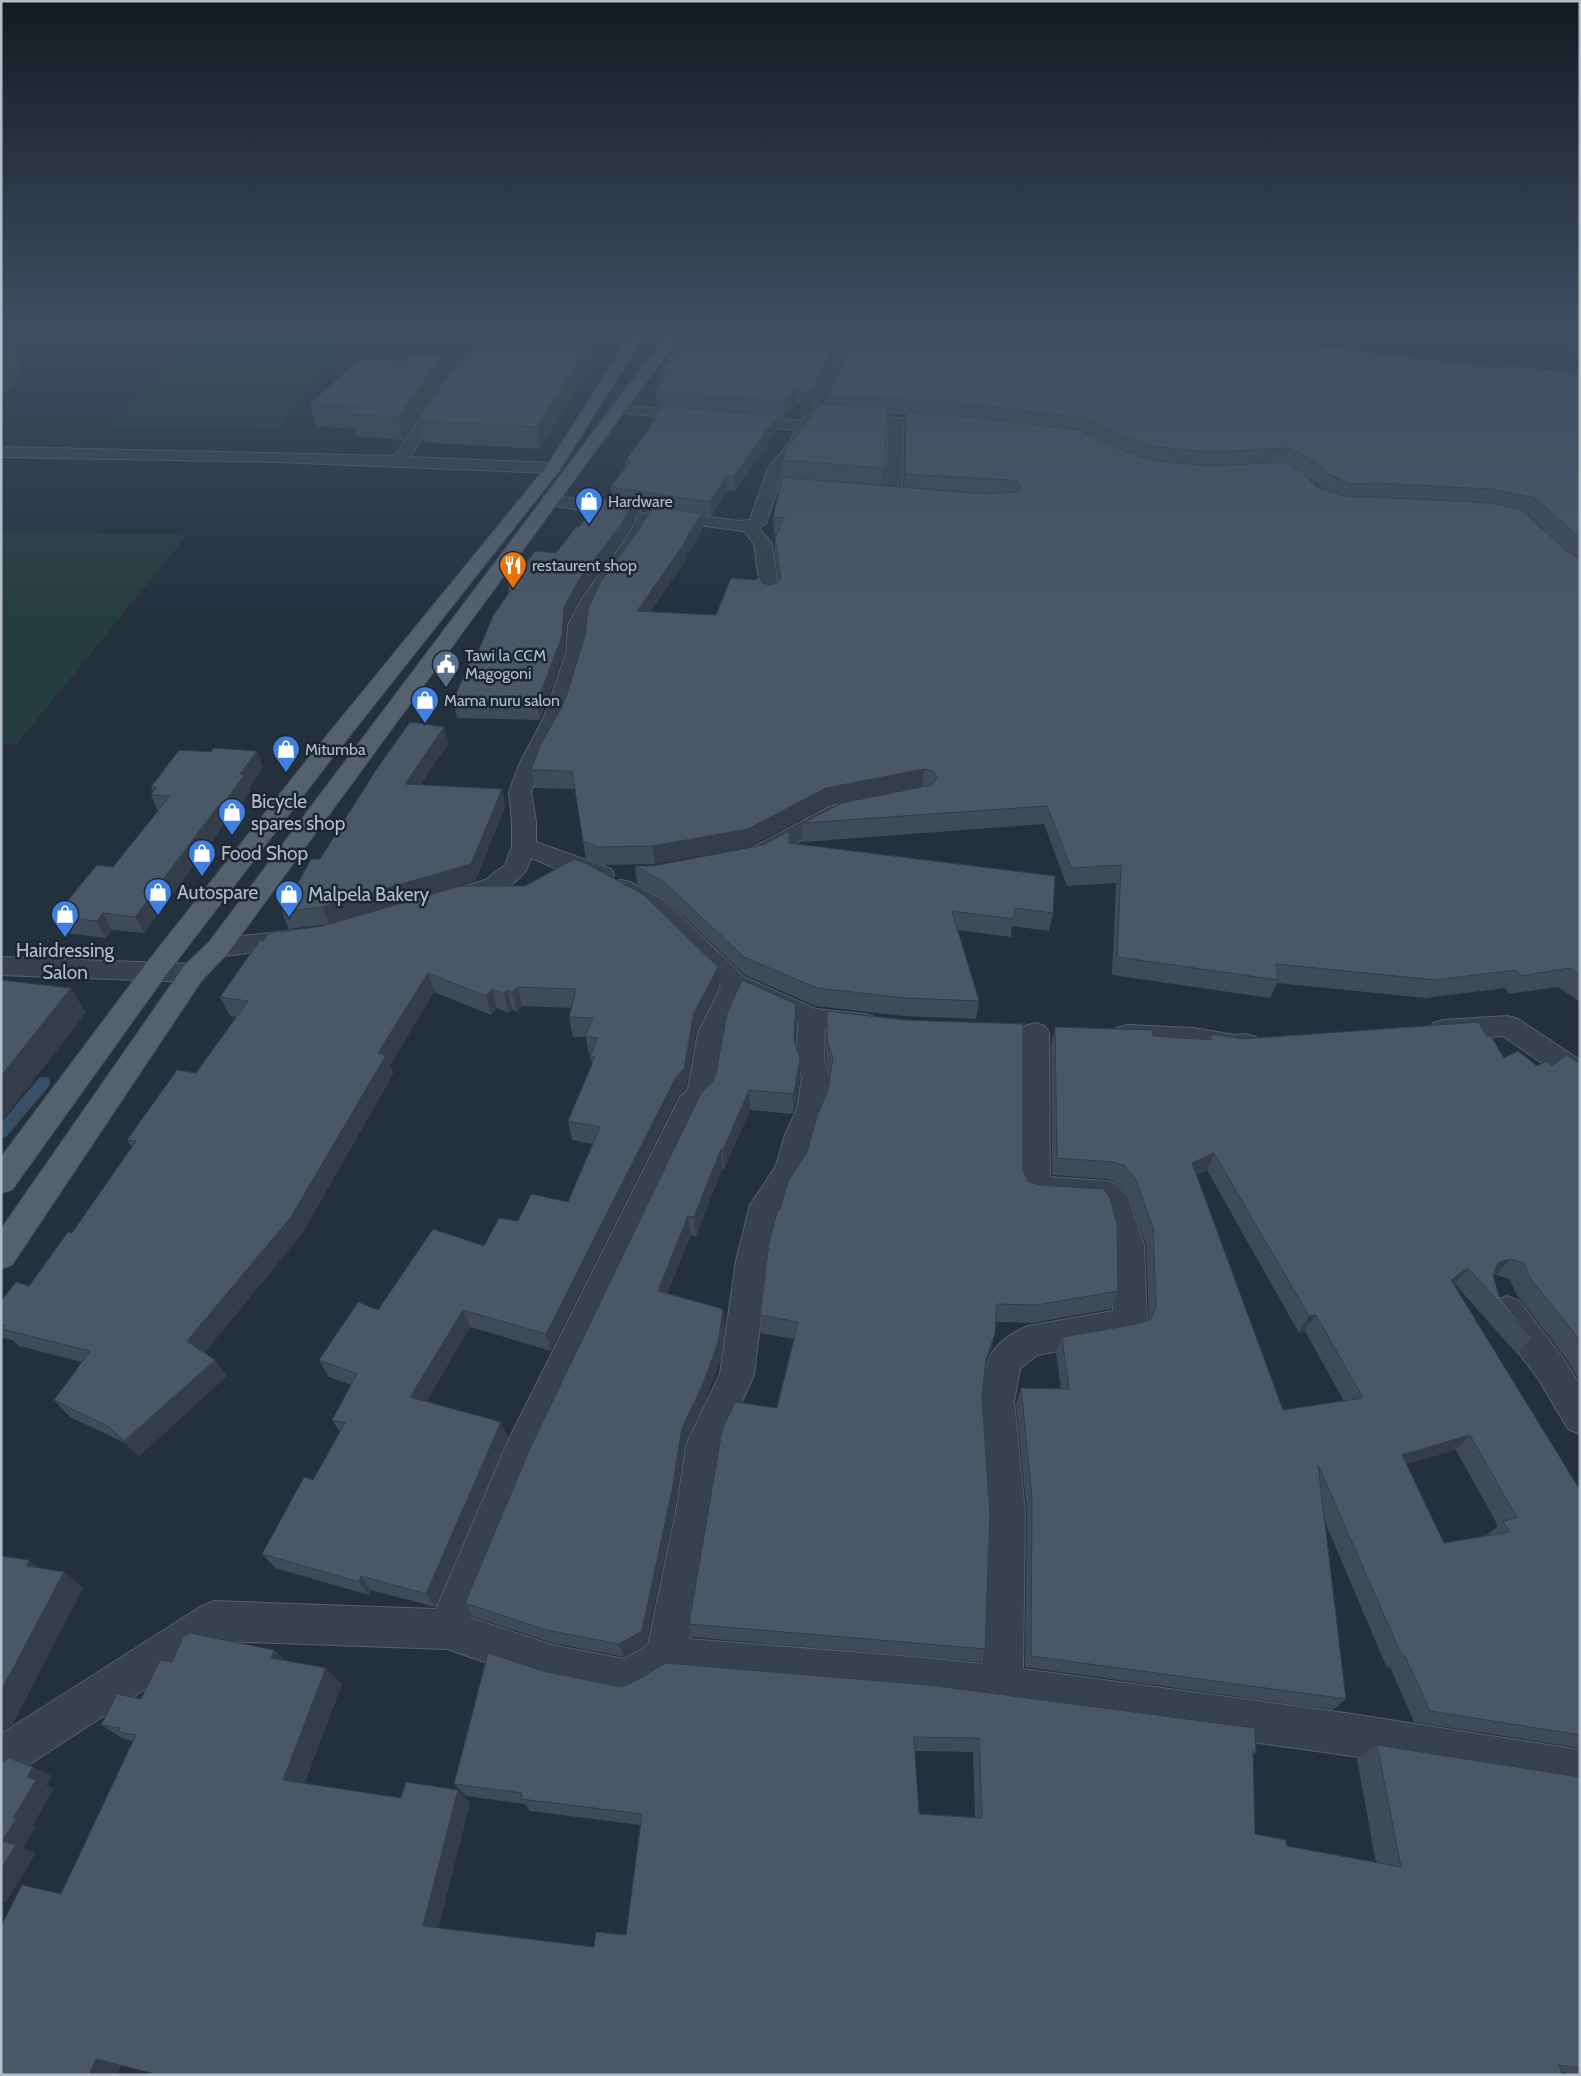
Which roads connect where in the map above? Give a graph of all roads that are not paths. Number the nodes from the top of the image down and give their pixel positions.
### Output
1 (424, 423) edge
2 (582, 423) edge
3 (607, 423) edge
4 (810, 423) edge
5 (896, 423) edge
6 (926, 423) edge
7 (959, 425) edge
8 (1, 452) edge
9 (400, 460) junction
10 (553, 468) junction
11 (875, 494) edge
12 (894, 496) junction
13 (934, 499) edge
14 (550, 500) junction
15 (651, 515) junction
16 (749, 526) junction
17 (770, 594) edge
18 (855, 808) edge
19 (524, 846) junction
20 (737, 859) edge
21 (646, 874) edge
22 (598, 876) junction
23 (443, 902) edge
24 (312, 937) edge
25 (218, 948) junction
26 (1, 966) edge
27 (154, 972) junction
28 (193, 973) junction
29 (735, 984) junction
30 (812, 1018) junction
31 (885, 1026) edge
32 (1418, 1032) edge
33 (1035, 1033) dead end
34 (1099, 1034) edge
35 (1273, 1042) edge
36 (1580, 1074) edge
37 (1, 1181) edge
38 (1, 1255) edge
39 (1497, 1291) edge
40 (1580, 1417) edge
41 (446, 1629) junction
42 (666, 1657) junction
43 (1002, 1687) junction
44 (1, 1758) edge
45 (1580, 1771) edge

1 - 9 street
2 - 10 main road
3 - 14 main road
4 - 16 street
5 - 12 street
6 - 7 street
8 - 9 street
9 - 10 street
10 - 27 main road
11 - 12 street
12 - 13 street
14 - 15 street
14 - 25 main road
15 - 16 street
15 - 19 street
16 - 17 street
18 - 20 street
19 - 22 street
19 - 23 street
21 - 22 street
22 - 29 street
24 - 25 street
25 - 28 main road
26 - 27 street
27 - 28 street
27 - 37 main road
28 - 38 main road
29 - 30 street
29 - 41 street
30 - 31 street
30 - 42 street
32 - 36 street
33 - 43 street
34 - 35 street
39 - 40 street
41 - 42 street
41 - 44 street
42 - 43 street
43 - 45 street

